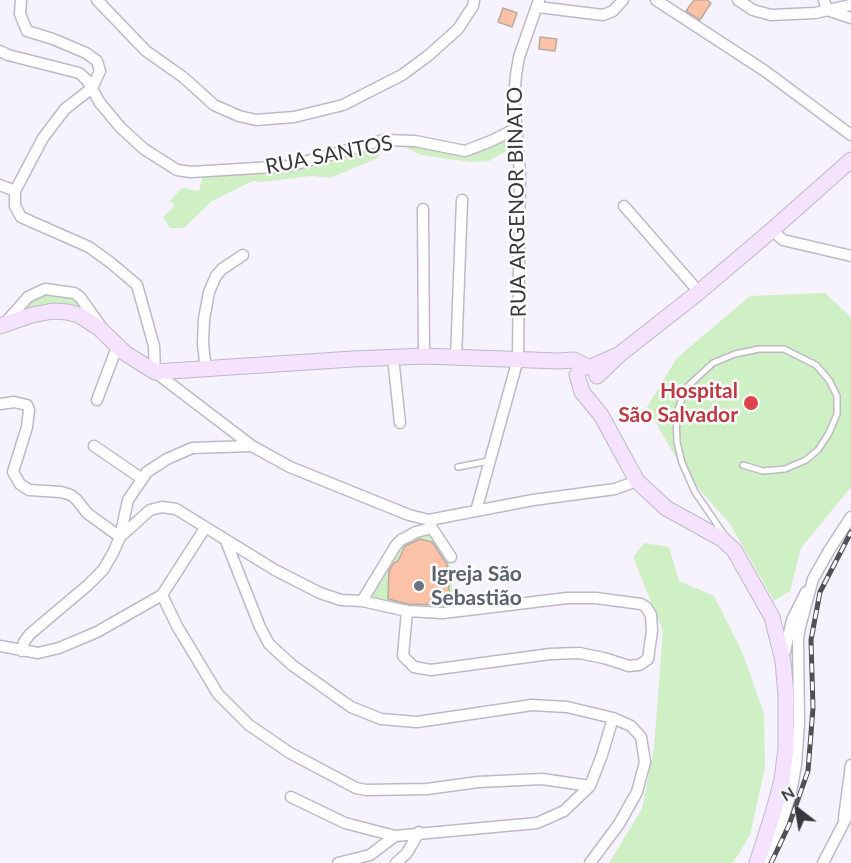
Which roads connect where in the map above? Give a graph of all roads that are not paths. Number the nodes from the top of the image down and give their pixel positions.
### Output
1 (21, 0) edge
2 (97, 0) edge
3 (474, 0) edge
4 (623, 0) edge
5 (656, 0) edge
6 (738, 0) edge
7 (538, 4) edge
8 (672, 5) edge
9 (826, 5) edge
10 (851, 5) edge
11 (851, 18) edge
12 (0, 51) edge
13 (92, 88) junction
14 (517, 128) junction
15 (851, 135) edge
16 (851, 160) edge
17 (0, 185) edge
18 (15, 191) junction
19 (462, 200) dead end
20 (624, 206) dead end
21 (423, 209) dead end
22 (772, 230) junction
23 (243, 255) dead end
24 (851, 256) edge
25 (699, 292) junction
26 (2, 325) edge
27 (112, 341) junction
28 (424, 356) junction
29 (393, 357) junction
30 (456, 358) junction
31 (518, 359) junction
32 (206, 370) junction
33 (155, 372) junction
34 (587, 376) junction
35 (97, 400) dead end
36 (0, 404) edge
37 (400, 423) dead end
38 (94, 446) dead end
39 (252, 446) junction
40 (490, 461) junction
41 (743, 465) dead end
42 (458, 467) dead end
43 (141, 478) junction
44 (637, 481) junction
45 (476, 511) junction
46 (851, 517) edge
47 (430, 524) junction
48 (205, 528) junction
49 (120, 537) junction
50 (226, 541) junction
51 (734, 550) junction
52 (451, 557) dead end
53 (813, 579) junction
54 (162, 595) junction
55 (362, 601) junction
56 (407, 611) junction
57 (0, 646) edge
58 (22, 651) junction
59 (783, 661) junction
60 (613, 718) junction
61 (851, 765) edge
62 (590, 786) junction
63 (291, 796) dead end
64 (851, 809) edge
65 (844, 821) junction
66 (419, 832) junction
67 (395, 836) junction
68 (338, 863) edge
69 (396, 863) edge
70 (590, 863) edge
71 (757, 863) edge
72 (762, 863) edge
73 (823, 863) edge

1 - 13 street
2 - 3 street
4 - 7 street
5 - 8 street
6 - 9 street
7 - 14 street, RUA ARGENOR BINATO
8 - 15 street
9 - 10 street
9 - 11 street
12 - 13 street, RUA SANTOS
13 - 14 street, RUA SANTOS
13 - 18 street
14 - 31 street, RUA ARGENOR BINATO
16 - 22 main road
17 - 18 street
18 - 33 street
19 - 30 street
20 - 25 street
21 - 28 street
22 - 24 street
22 - 25 main road
23 - 32 street
25 - 34 main road
26 - 27 main road
26 - 27 street
27 - 33 main road
27 - 35 street
28 - 29 main road
28 - 30 main road
29 - 32 main road
29 - 37 street
30 - 31 main road
31 - 34 main road
31 - 40 street, RUA ARGENOR BINATO
32 - 33 main road
33 - 39 street
34 - 44 main road
36 - 49 street
38 - 43 street
39 - 43 street
39 - 47 street
40 - 42 lane
40 - 45 street, RUA ARGENOR BINATO
41 - 51 lane
43 - 49 street
44 - 45 street
44 - 51 main road
45 - 47 street
46 - 53 street
47 - 52 street
47 - 55 street
48 - 49 street
48 - 50 street
48 - 54 street
49 - 58 street
50 - 55 street
50 - 60 street
51 - 59 main road
53 - 59 street
53 - 72 street
54 - 58 street
54 - 62 street
55 - 56 street
56 - 56 street
57 - 58 street
59 - 71 main road
60 - 62 street
60 - 70 street
61 - 65 street
62 - 66 street
63 - 67 street
64 - 65 street
65 - 73 street
66 - 67 street
66 - 69 street
67 - 68 street

